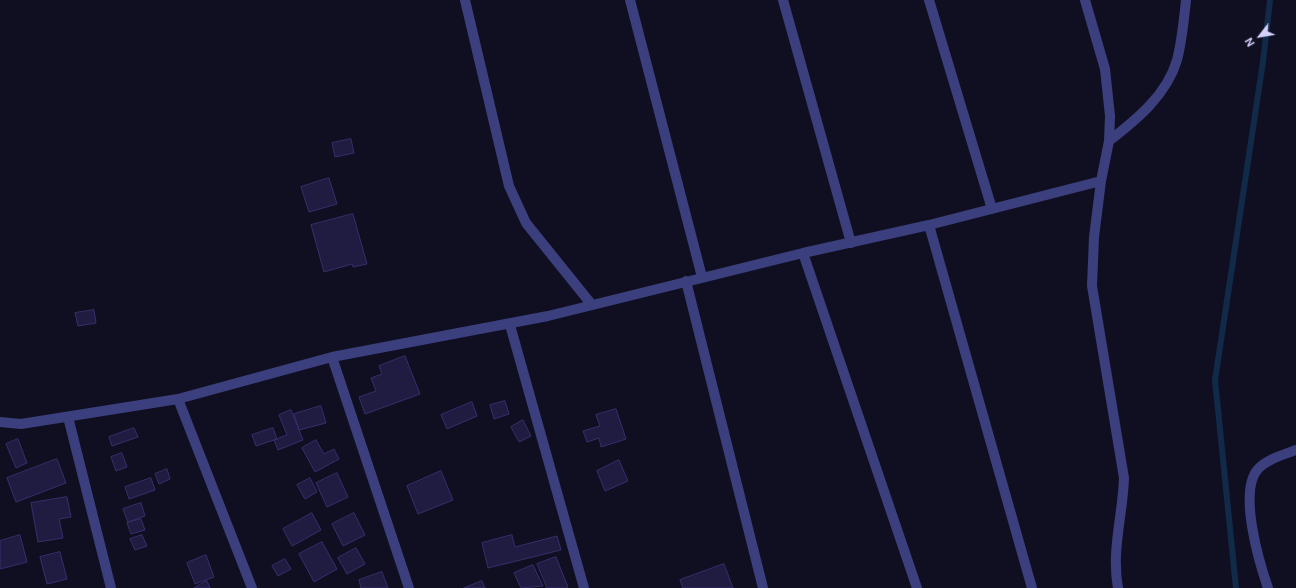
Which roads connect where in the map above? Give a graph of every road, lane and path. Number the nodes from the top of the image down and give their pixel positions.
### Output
1 (465, 0) edge
2 (630, 0) edge
3 (784, 0) edge
4 (929, 0) edge
5 (1085, 0) edge
6 (1186, 0) edge
7 (1109, 141) junction
8 (1101, 181) junction
9 (992, 209) junction
10 (929, 225) junction
11 (851, 243) junction
12 (803, 253) junction
13 (702, 277) junction
14 (686, 281) junction
15 (592, 305) junction
16 (510, 325) junction
17 (332, 357) junction
18 (178, 399) junction
19 (68, 417) junction
20 (0, 422) edge
21 (1296, 450) edge
22 (111, 588) edge
23 (252, 588) edge
24 (409, 588) edge
25 (584, 588) edge
26 (762, 588) edge
27 (916, 588) edge
28 (1032, 588) edge
29 (1118, 588) edge
30 (1268, 588) edge

1 - 15 street
2 - 13 street
3 - 11 street
4 - 9 street
5 - 7 street
6 - 7 street
7 - 8 street
8 - 9 street
8 - 29 street
9 - 10 street
10 - 11 street
10 - 28 street
11 - 12 street
12 - 13 street
12 - 27 street
13 - 14 street
14 - 15 street
14 - 26 street
15 - 16 street
16 - 17 street
16 - 25 street
17 - 18 street
17 - 24 street
18 - 19 street
18 - 23 street
19 - 20 street
19 - 22 street
21 - 30 street

